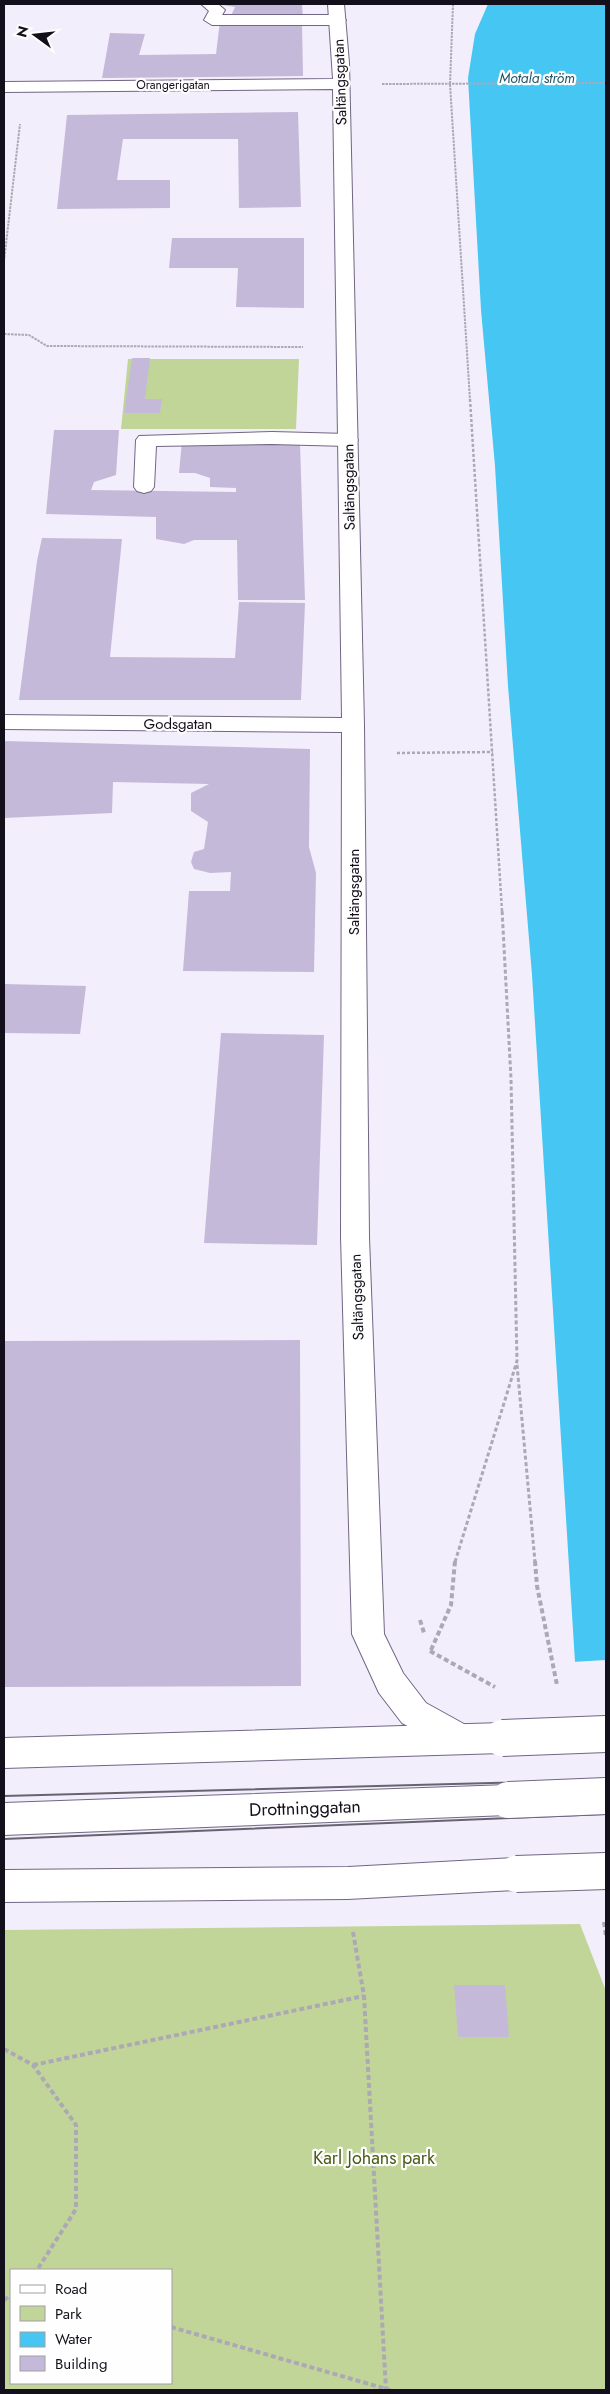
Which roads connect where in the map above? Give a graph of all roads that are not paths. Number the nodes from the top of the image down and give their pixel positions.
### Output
1 (208, 4) edge
2 (337, 12) edge
3 (341, 84) junction
4 (4, 87) edge
5 (348, 440) junction
6 (144, 487) dead end
7 (4, 722) edge
8 (353, 725) junction
9 (606, 1734) edge
10 (461, 1739) junction
11 (4, 1753) edge
12 (606, 1796) edge
13 (4, 1819) edge
14 (606, 1871) edge
15 (4, 1886) edge

1 - 2 street
2 - 3 street, Saltängsgatan
3 - 4 street, Orangerigatan
3 - 5 street, Saltängsgatan
5 - 6 street
5 - 8 street, Saltängsgatan
7 - 8 street, Godsgatan
8 - 10 street, Saltängsgatan
9 - 10 street, bridge
10 - 11 street
12 - 13 street, Drottninggatan, bridge
14 - 15 street, bridge

